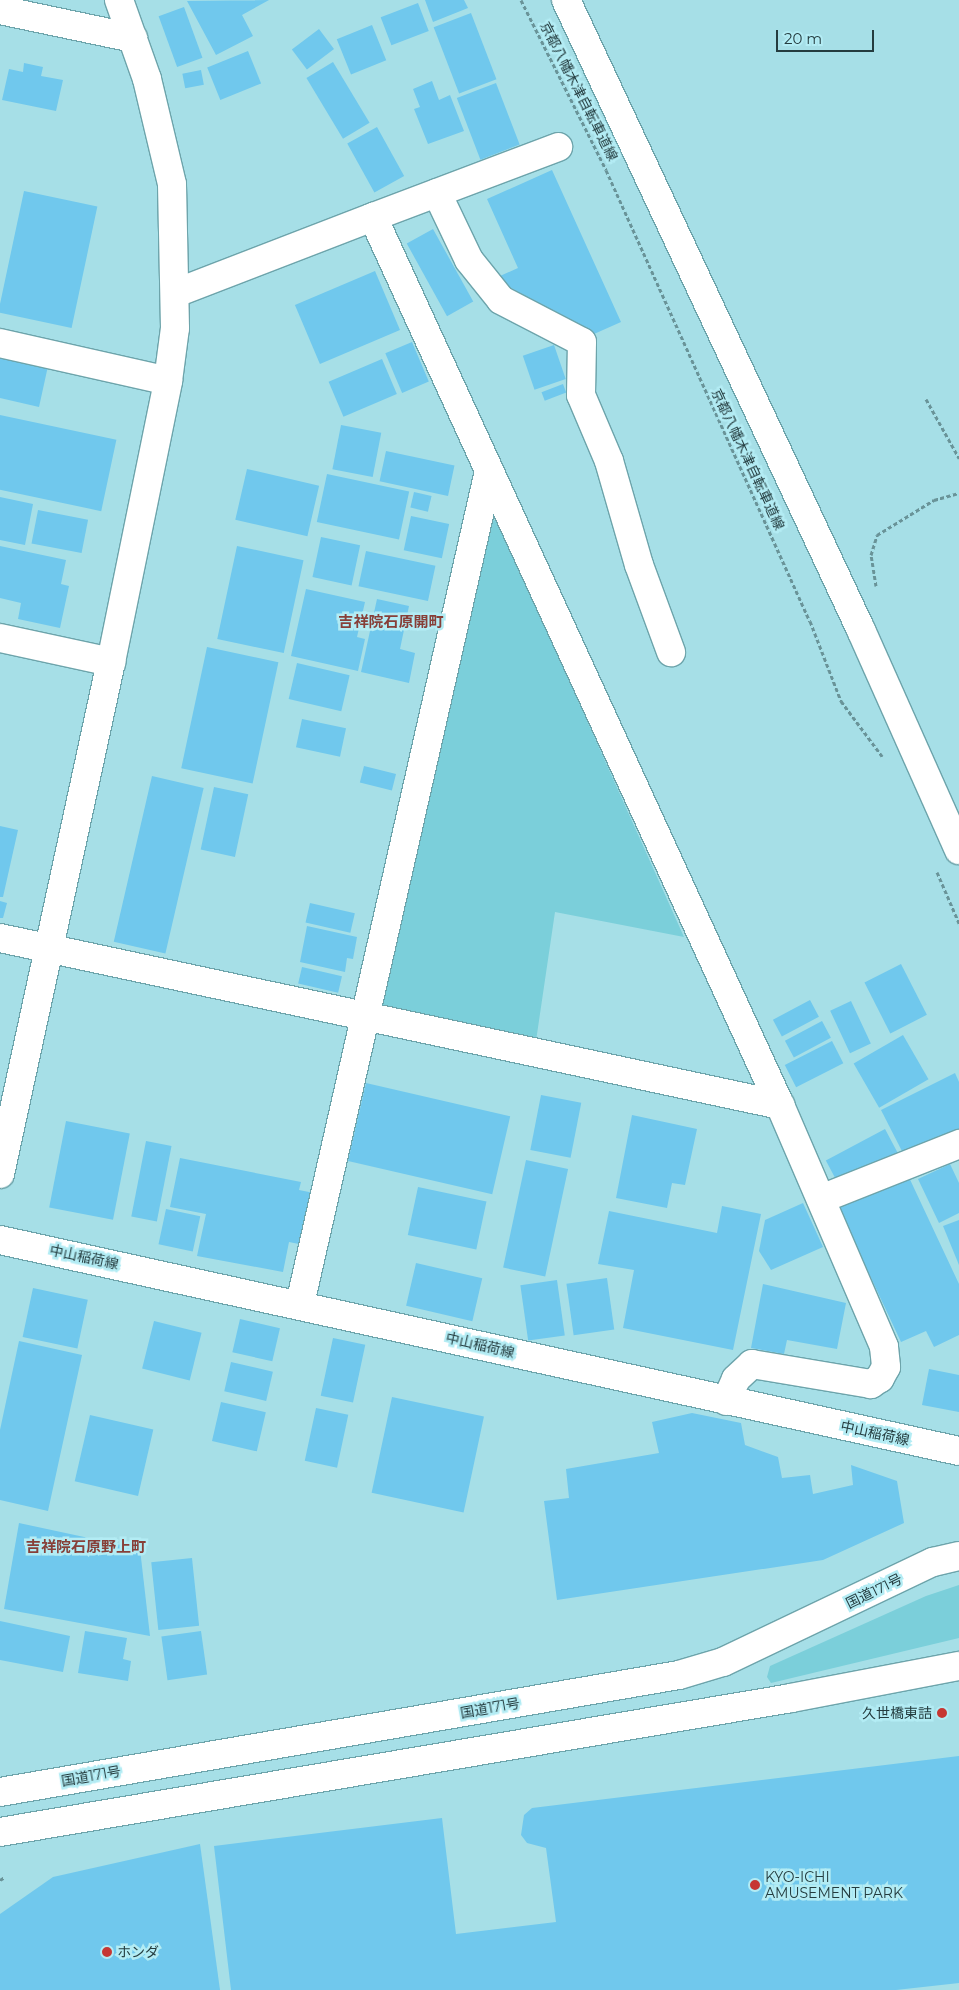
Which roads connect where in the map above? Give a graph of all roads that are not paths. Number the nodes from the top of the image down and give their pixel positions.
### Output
1 (119, 0) edge
2 (566, 0) edge
3 (0, 10) edge
4 (133, 38) junction
5 (558, 147) dead end
6 (437, 193) junction
7 (372, 218) junction
8 (176, 293) junction
9 (0, 343) edge
10 (168, 381) junction
11 (489, 471) junction
12 (0, 638) edge
13 (672, 652) dead end
14 (111, 662) junction
15 (959, 850) edge
16 (0, 938) edge
17 (50, 948) junction
18 (366, 1016) junction
19 (780, 1105) junction
20 (959, 1144) edge
21 (0, 1174) edge
22 (821, 1199) junction
23 (0, 1240) edge
24 (300, 1304) junction
25 (726, 1401) junction
26 (959, 1450) edge
27 (959, 1556) edge
28 (959, 1666) edge
29 (0, 1792) edge
30 (0, 1832) edge

1 - 4 main road
2 - 15 main road
3 - 4 main road
4 - 8 main road
5 - 6 main road
6 - 7 main road
6 - 13 main road
7 - 8 main road
7 - 11 main road
8 - 10 main road
9 - 10 main road
10 - 14 main road
11 - 18 main road
11 - 19 main road
12 - 14 main road
14 - 17 main road
16 - 17 main road
17 - 18 main road
17 - 21 main road
18 - 19 main road
18 - 24 main road
19 - 22 main road
20 - 22 main road
22 - 25 main road
23 - 24 main road, 中山稲荷線
24 - 25 main road, 中山稲荷線
25 - 26 main road, 中山稲荷線
27 - 29 main road, 国道171号
28 - 30 main road

